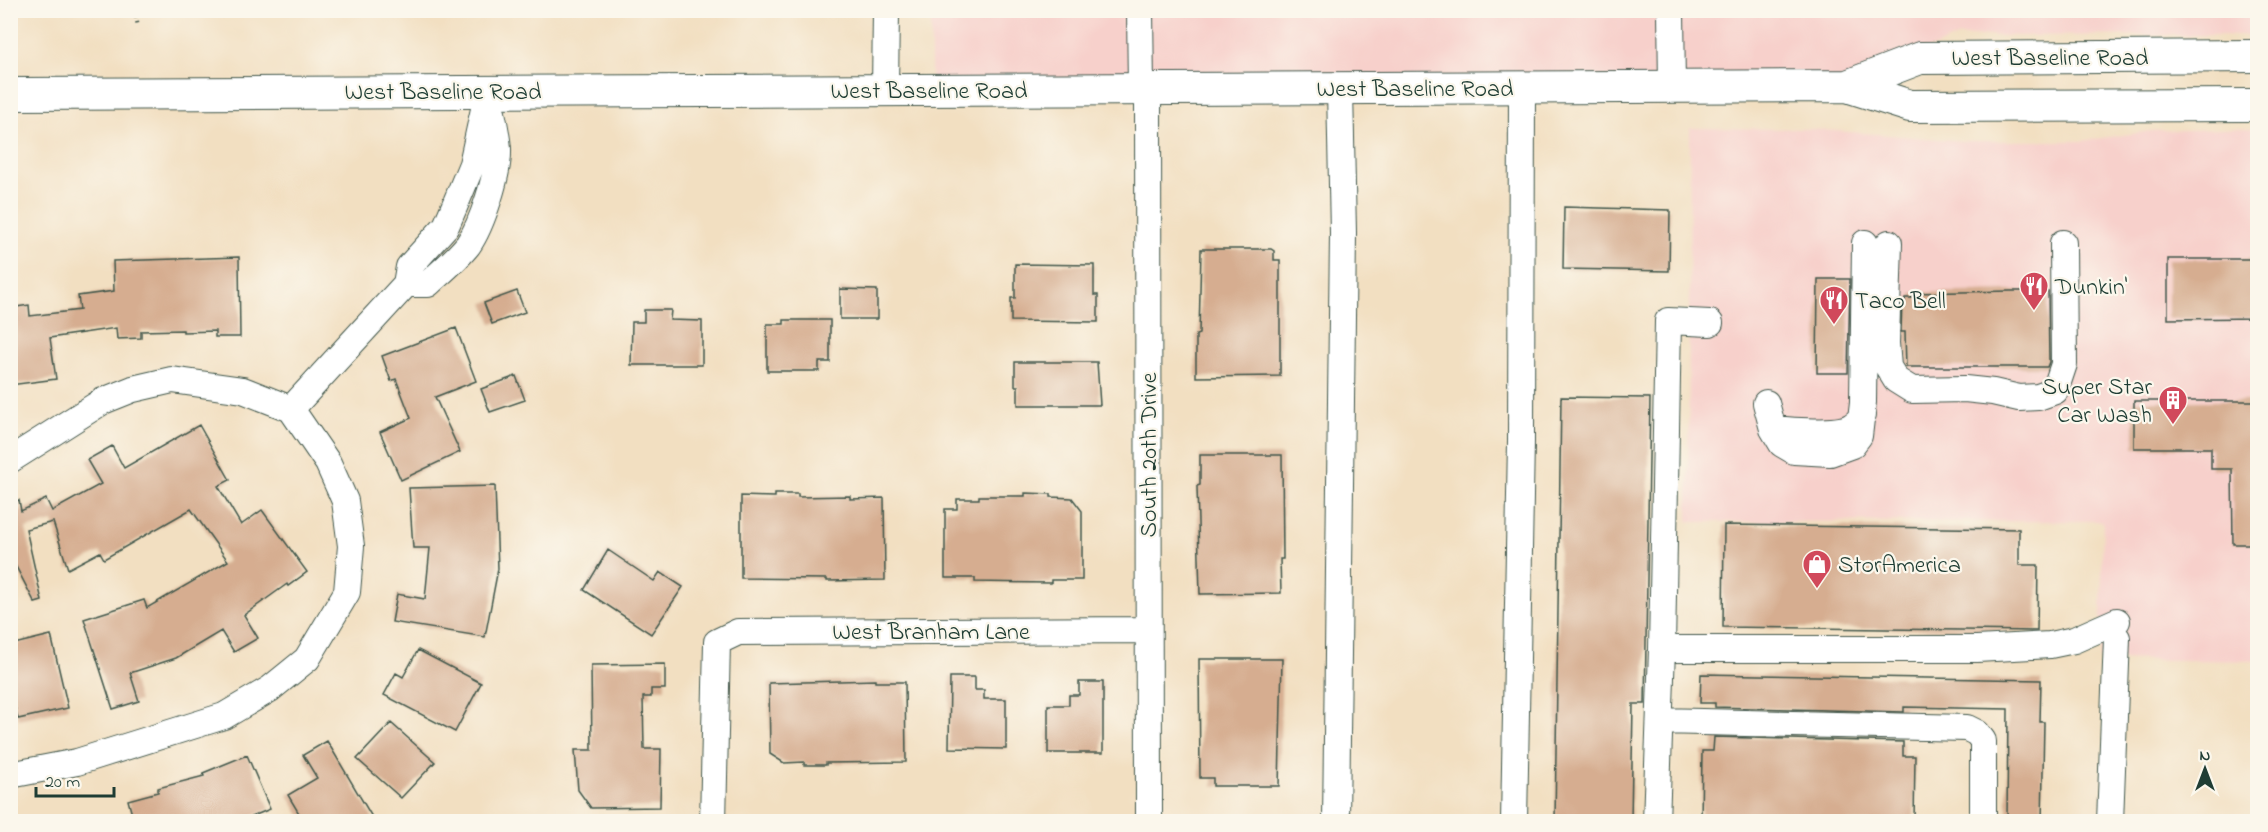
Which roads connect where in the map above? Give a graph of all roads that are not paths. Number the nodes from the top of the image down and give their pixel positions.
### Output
1 (886, 10) edge
2 (1140, 10) edge
3 (1671, 10) edge
4 (2258, 56) edge
5 (1847, 86) junction
6 (1671, 87) junction
7 (1340, 88) junction
8 (1522, 88) junction
9 (1144, 89) junction
10 (885, 90) junction
11 (488, 91) junction
12 (10, 94) edge
13 (2258, 105) edge
14 (446, 226) junction
15 (2063, 243) dead end
16 (468, 245) junction
17 (406, 284) junction
18 (1710, 323) dead end
19 (1766, 403) dead end
20 (291, 409) junction
21 (10, 460) edge
22 (1147, 630) junction
23 (1662, 649) junction
24 (1660, 721) junction
25 (10, 775) edge
26 (713, 822) edge
27 (1149, 822) edge
28 (1335, 822) edge
29 (1514, 822) edge
30 (1656, 822) edge
31 (1983, 822) edge
32 (2110, 822) edge

1 - 10 street
2 - 9 street, South 20th Drive
3 - 6 street
4 - 5 main road, West Baseline Road
5 - 6 main road, West Baseline Road
5 - 13 main road, West Baseline Road
6 - 8 main road, West Baseline Road
7 - 8 main road, West Baseline Road
7 - 9 main road, West Baseline Road
7 - 28 street
8 - 29 street
9 - 10 main road, West Baseline Road
9 - 22 street, South 20th Drive
10 - 11 main road, West Baseline Road
11 - 12 main road, West Baseline Road
11 - 14 street
11 - 16 street
14 - 16 street
14 - 17 street
15 - 19 street
16 - 17 street
17 - 20 street
18 - 23 street
20 - 21 street
20 - 25 street
22 - 26 street, West Branham Lane
22 - 27 street, South 20th Drive
23 - 24 street
23 - 32 street
24 - 30 street
24 - 31 street

